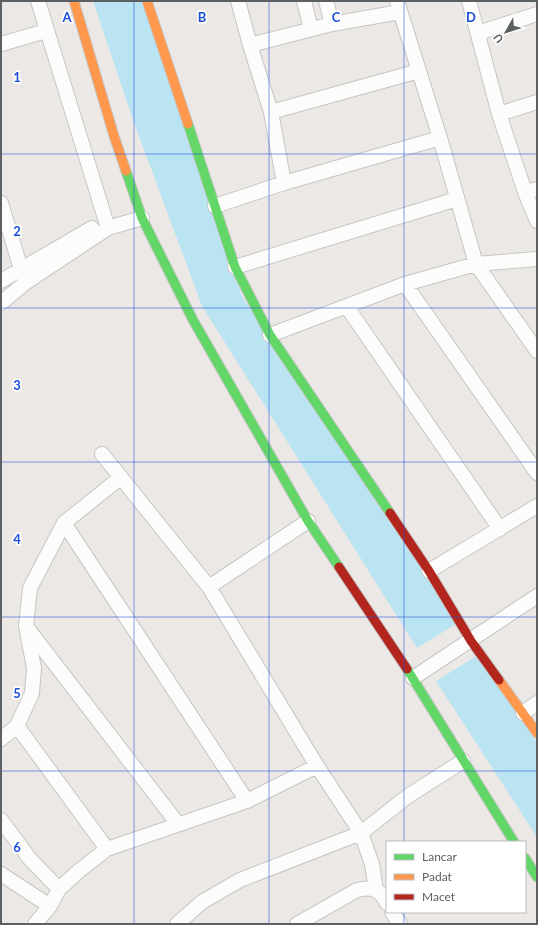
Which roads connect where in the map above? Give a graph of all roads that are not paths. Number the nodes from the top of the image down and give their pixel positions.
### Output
1 (38, 1) edge
2 (74, 1) edge
3 (147, 1) edge
4 (238, 1) edge
5 (304, 1) edge
6 (326, 1) edge
7 (469, 1) edge
8 (399, 6) edge
9 (537, 14) edge
10 (332, 24) junction
11 (311, 29) junction
12 (46, 31) junction
13 (478, 33) junction
14 (1, 44) edge
15 (250, 45) junction
16 (419, 71) junction
17 (537, 102) edge
18 (272, 112) junction
19 (499, 114) junction
20 (440, 138) junction
21 (284, 183) junction
22 (531, 191) edge
23 (457, 199) junction
24 (1, 203) edge
25 (215, 206) junction
26 (142, 218) junction
27 (537, 221) edge
28 (106, 224) junction
29 (537, 259) edge
30 (476, 264) junction
31 (235, 267) junction
32 (21, 269) junction
33 (1, 281) edge
34 (405, 284) junction
35 (1, 303) edge
36 (347, 307) junction
37 (270, 335) junction
38 (537, 351) edge
39 (102, 454) dead end
40 (537, 474) edge
41 (120, 478) junction
42 (537, 506) edge
43 (308, 521) junction
44 (64, 523) junction
45 (500, 529) junction
46 (429, 571) junction
47 (209, 587) junction
48 (537, 596) edge
49 (26, 626) junction
50 (471, 641) junction
51 (413, 678) junction
52 (537, 703) edge
53 (523, 713) junction
54 (17, 726) junction
55 (537, 733) edge
56 (1, 739) edge
57 (463, 761) junction
58 (317, 766) junction
59 (247, 801) junction
60 (1, 820) edge
61 (178, 824) junction
62 (361, 833) junction
63 (513, 841) edge
64 (107, 849) junction
65 (526, 860) edge
66 (1, 874) edge
67 (537, 877) edge
68 (60, 889) junction
69 (376, 890) junction
70 (386, 901) edge
71 (50, 906) junction
72 (393, 913) edge
73 (36, 924) edge
74 (177, 924) edge
75 (297, 924) edge
76 (400, 924) edge

1 - 12 street
2 - 26 street
3 - 25 street
4 - 15 street
5 - 11 street
6 - 10 street
7 - 13 street
8 - 10 street
8 - 16 street
9 - 13 street
10 - 11 street
11 - 15 street
12 - 14 street
12 - 28 street
13 - 19 street
15 - 18 street
16 - 18 street
16 - 20 street
17 - 19 street
18 - 21 street
19 - 22 street
20 - 21 street
20 - 23 street
21 - 25 street
22 - 27 street
23 - 30 street
23 - 31 street
24 - 32 street
25 - 31 street
26 - 28 street
26 - 43 street
28 - 32 street
28 - 35 street
29 - 30 street
30 - 34 street
30 - 38 street
31 - 37 street
32 - 33 street
34 - 36 street
34 - 40 street
36 - 37 street
36 - 45 street
37 - 46 street
39 - 41 street
41 - 44 street
41 - 47 street
42 - 45 street
43 - 47 street
43 - 51 street
44 - 49 street
44 - 59 street
45 - 46 street
46 - 50 street
47 - 58 street
48 - 50 street
49 - 54 street
49 - 61 street
50 - 51 street
50 - 53 street
51 - 57 street
52 - 53 street
53 - 55 street
54 - 56 street
54 - 64 street
57 - 62 street
57 - 63 street
58 - 59 street
58 - 62 street
59 - 61 street
60 - 68 street
61 - 64 street
62 - 69 street
62 - 74 street
64 - 68 street
65 - 67 street
66 - 71 street
68 - 71 street
69 - 70 street
69 - 75 street
71 - 73 street
72 - 76 street

